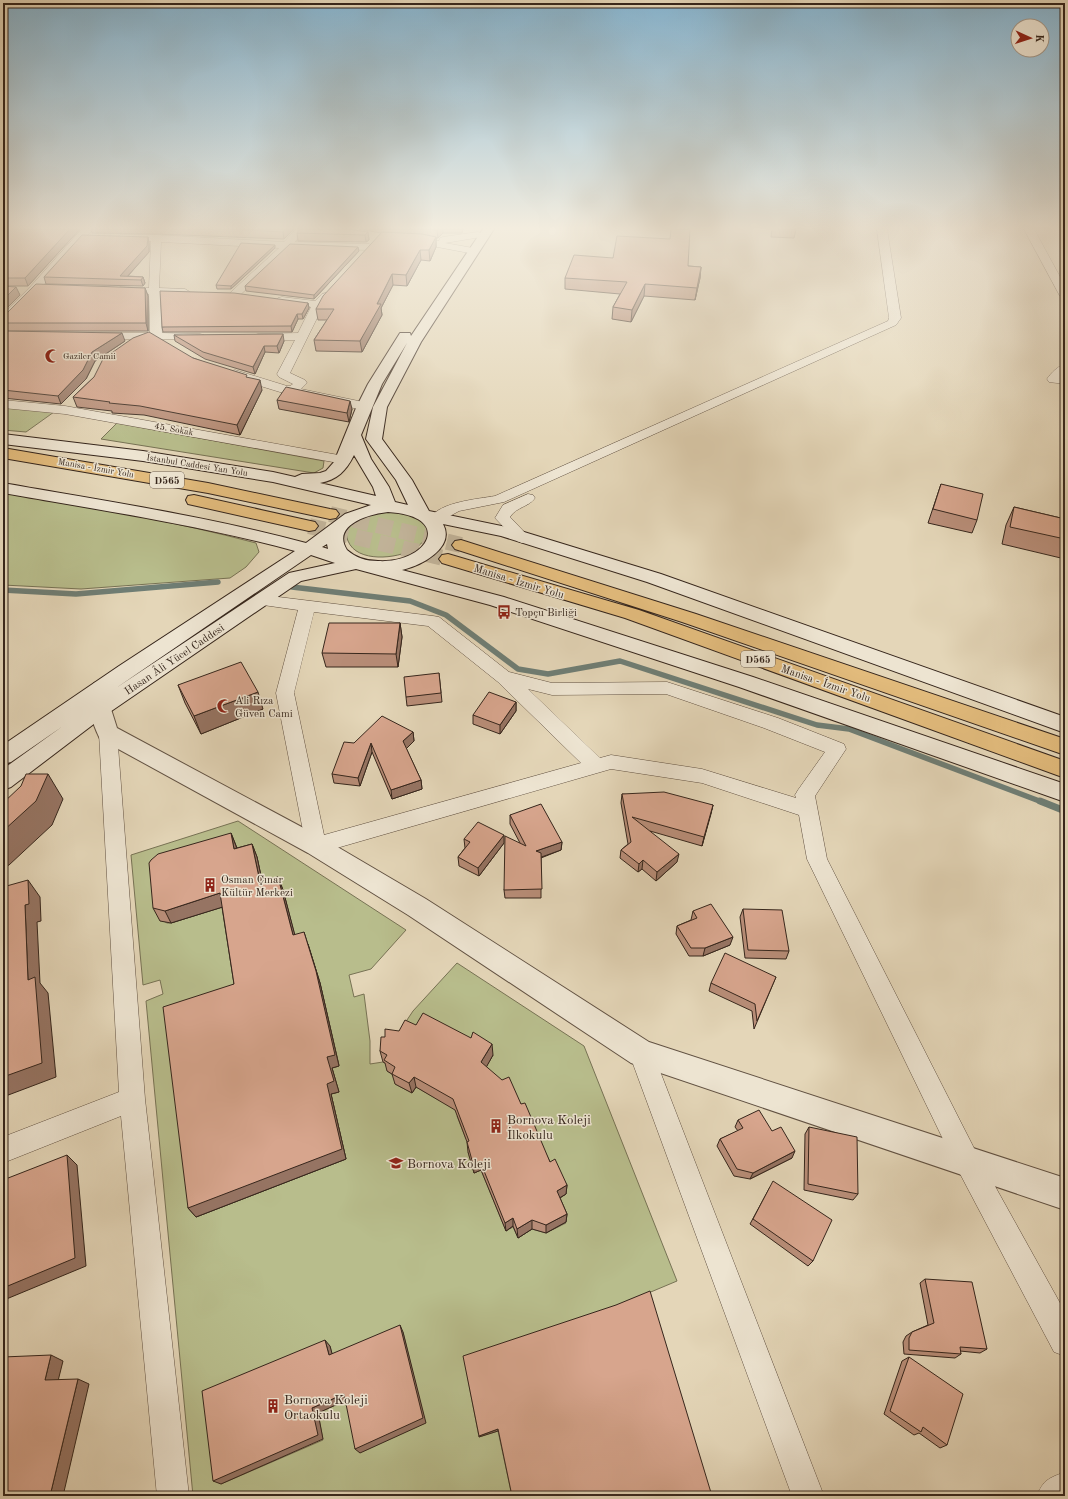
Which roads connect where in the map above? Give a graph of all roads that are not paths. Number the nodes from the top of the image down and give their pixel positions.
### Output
1 (25, 299) edge
2 (154, 299) edge
3 (273, 299) edge
4 (323, 299) edge
5 (433, 299) edge
6 (441, 299) edge
7 (892, 299) edge
8 (896, 299) edge
9 (318, 305) junction
10 (3, 320) edge
11 (87, 336) edge
12 (301, 336) junction
13 (156, 337) junction
14 (210, 337) edge
15 (248, 337) edge
16 (125, 348) edge
17 (175, 348) edge
18 (1065, 368) edge
19 (223, 370) edge
20 (1065, 380) edge
21 (292, 390) junction
22 (76, 399) edge
23 (3, 404) edge
24 (363, 406) junction
25 (65, 410) junction
26 (353, 435) junction
27 (3, 439) edge
28 (3, 453) edge
29 (344, 460) junction
30 (3, 468) edge
31 (273, 477) junction
32 (3, 488) edge
33 (388, 507) junction
34 (429, 515) junction
35 (335, 520) junction
36 (309, 526) tunnel mouth
37 (522, 538) junction
38 (309, 549) junction
39 (357, 564) junction
40 (262, 600) junction
41 (307, 606) junction
42 (503, 677) junction
43 (103, 710) junction
44 (1065, 724) edge
45 (1065, 747) edge
46 (3, 756) edge
47 (596, 766) junction
48 (1065, 770) edge
49 (3, 781) edge
50 (1065, 793) edge
51 (808, 810) junction
52 (316, 846) junction
53 (641, 1053) junction
54 (132, 1099) junction
55 (3, 1150) edge
56 (966, 1161) junction
57 (1065, 1194) edge
58 (1065, 1341) edge
59 (1065, 1488) edge
60 (173, 1496) edge
61 (808, 1496) edge
62 (1053, 1496) edge

1 - 10 street
2 - 13 street
3 - 9 street
4 - 9 street
5 - 24 main road
6 - 34 main road
7 - 34 street
8 - 37 street
9 - 12 street
11 - 13 street
12 - 15 street
12 - 21 street
13 - 14 street
13 - 16 street
13 - 17 street
18 - 20 street
19 - 21 street
21 - 24 street
22 - 25 street
23 - 25 street, 45. Sokak
24 - 26 main road
25 - 29 street, 45. Sokak
26 - 29 main road
26 - 33 main road
27 - 31 main road, İstanbul Caddesi Yan Yolu
28 - 35 highway, Manisa - İzmir Yolu / D565
29 - 31 main road
30 - 36 highway, Manisa - İzmir Yolu / D565
31 - 33 main road, İstanbul Caddesi Yan Yolu
32 - 38 main road
33 - 34 main road
33 - 35 main road, Hasan Âli Yücel Caddesi
34 - 37 main road
34 - 39 main road
35 - 38 main road, Hasan Âli Yücel Caddesi
35 - 39 main road
37 - 44 main road
38 - 39 main road
38 - 43 main road, Hasan Âli Yücel Caddesi
39 - 40 main road, Hasan Âli Yücel Caddesi
39 - 50 main road
40 - 41 street
40 - 43 main road, Hasan Âli Yücel Caddesi
41 - 42 street
41 - 52 street
42 - 47 street
42 - 51 street
43 - 46 main road, Hasan Âli Yücel Caddesi
43 - 49 main road, Hasan Âli Yücel Caddesi
43 - 52 main road
43 - 54 street
45 - 48 highway, Manisa - İzmir Yolu / D565
47 - 51 street
47 - 52 street
51 - 56 street
52 - 53 main road
53 - 56 main road
53 - 61 street
54 - 55 street
54 - 60 street
56 - 57 main road
56 - 58 street
59 - 62 street

